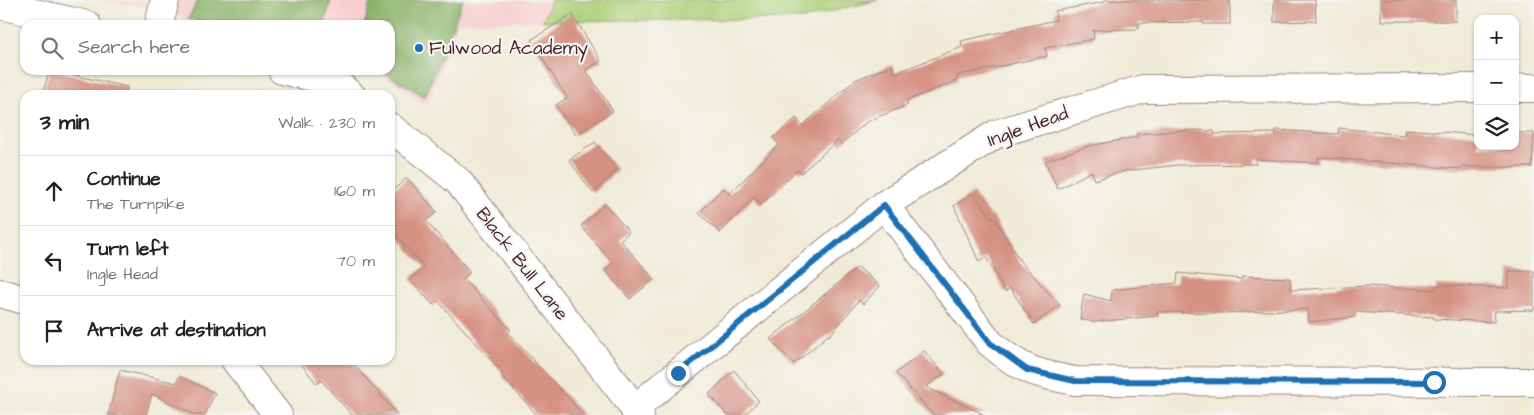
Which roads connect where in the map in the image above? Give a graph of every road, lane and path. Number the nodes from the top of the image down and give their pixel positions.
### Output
1 (165, 0) edge
2 (0, 5) edge
3 (65, 20) edge
4 (160, 20) edge
5 (304, 75) edge
6 (1474, 88) edge
7 (1519, 88) edge
8 (1534, 88) edge
9 (345, 90) edge
10 (395, 130) edge
11 (884, 205) junction
12 (0, 293) edge
13 (20, 299) edge
14 (239, 365) edge
15 (1534, 382) edge
16 (637, 412) edge
17 (278, 415) edge

1 - 4 street
2 - 3 street
5 - 9 street
6 - 11 street, Ingle Head
7 - 8 street
10 - 16 street, Black Bull Lane
11 - 15 street
11 - 16 street, Ingle Head
12 - 13 street
14 - 17 street

